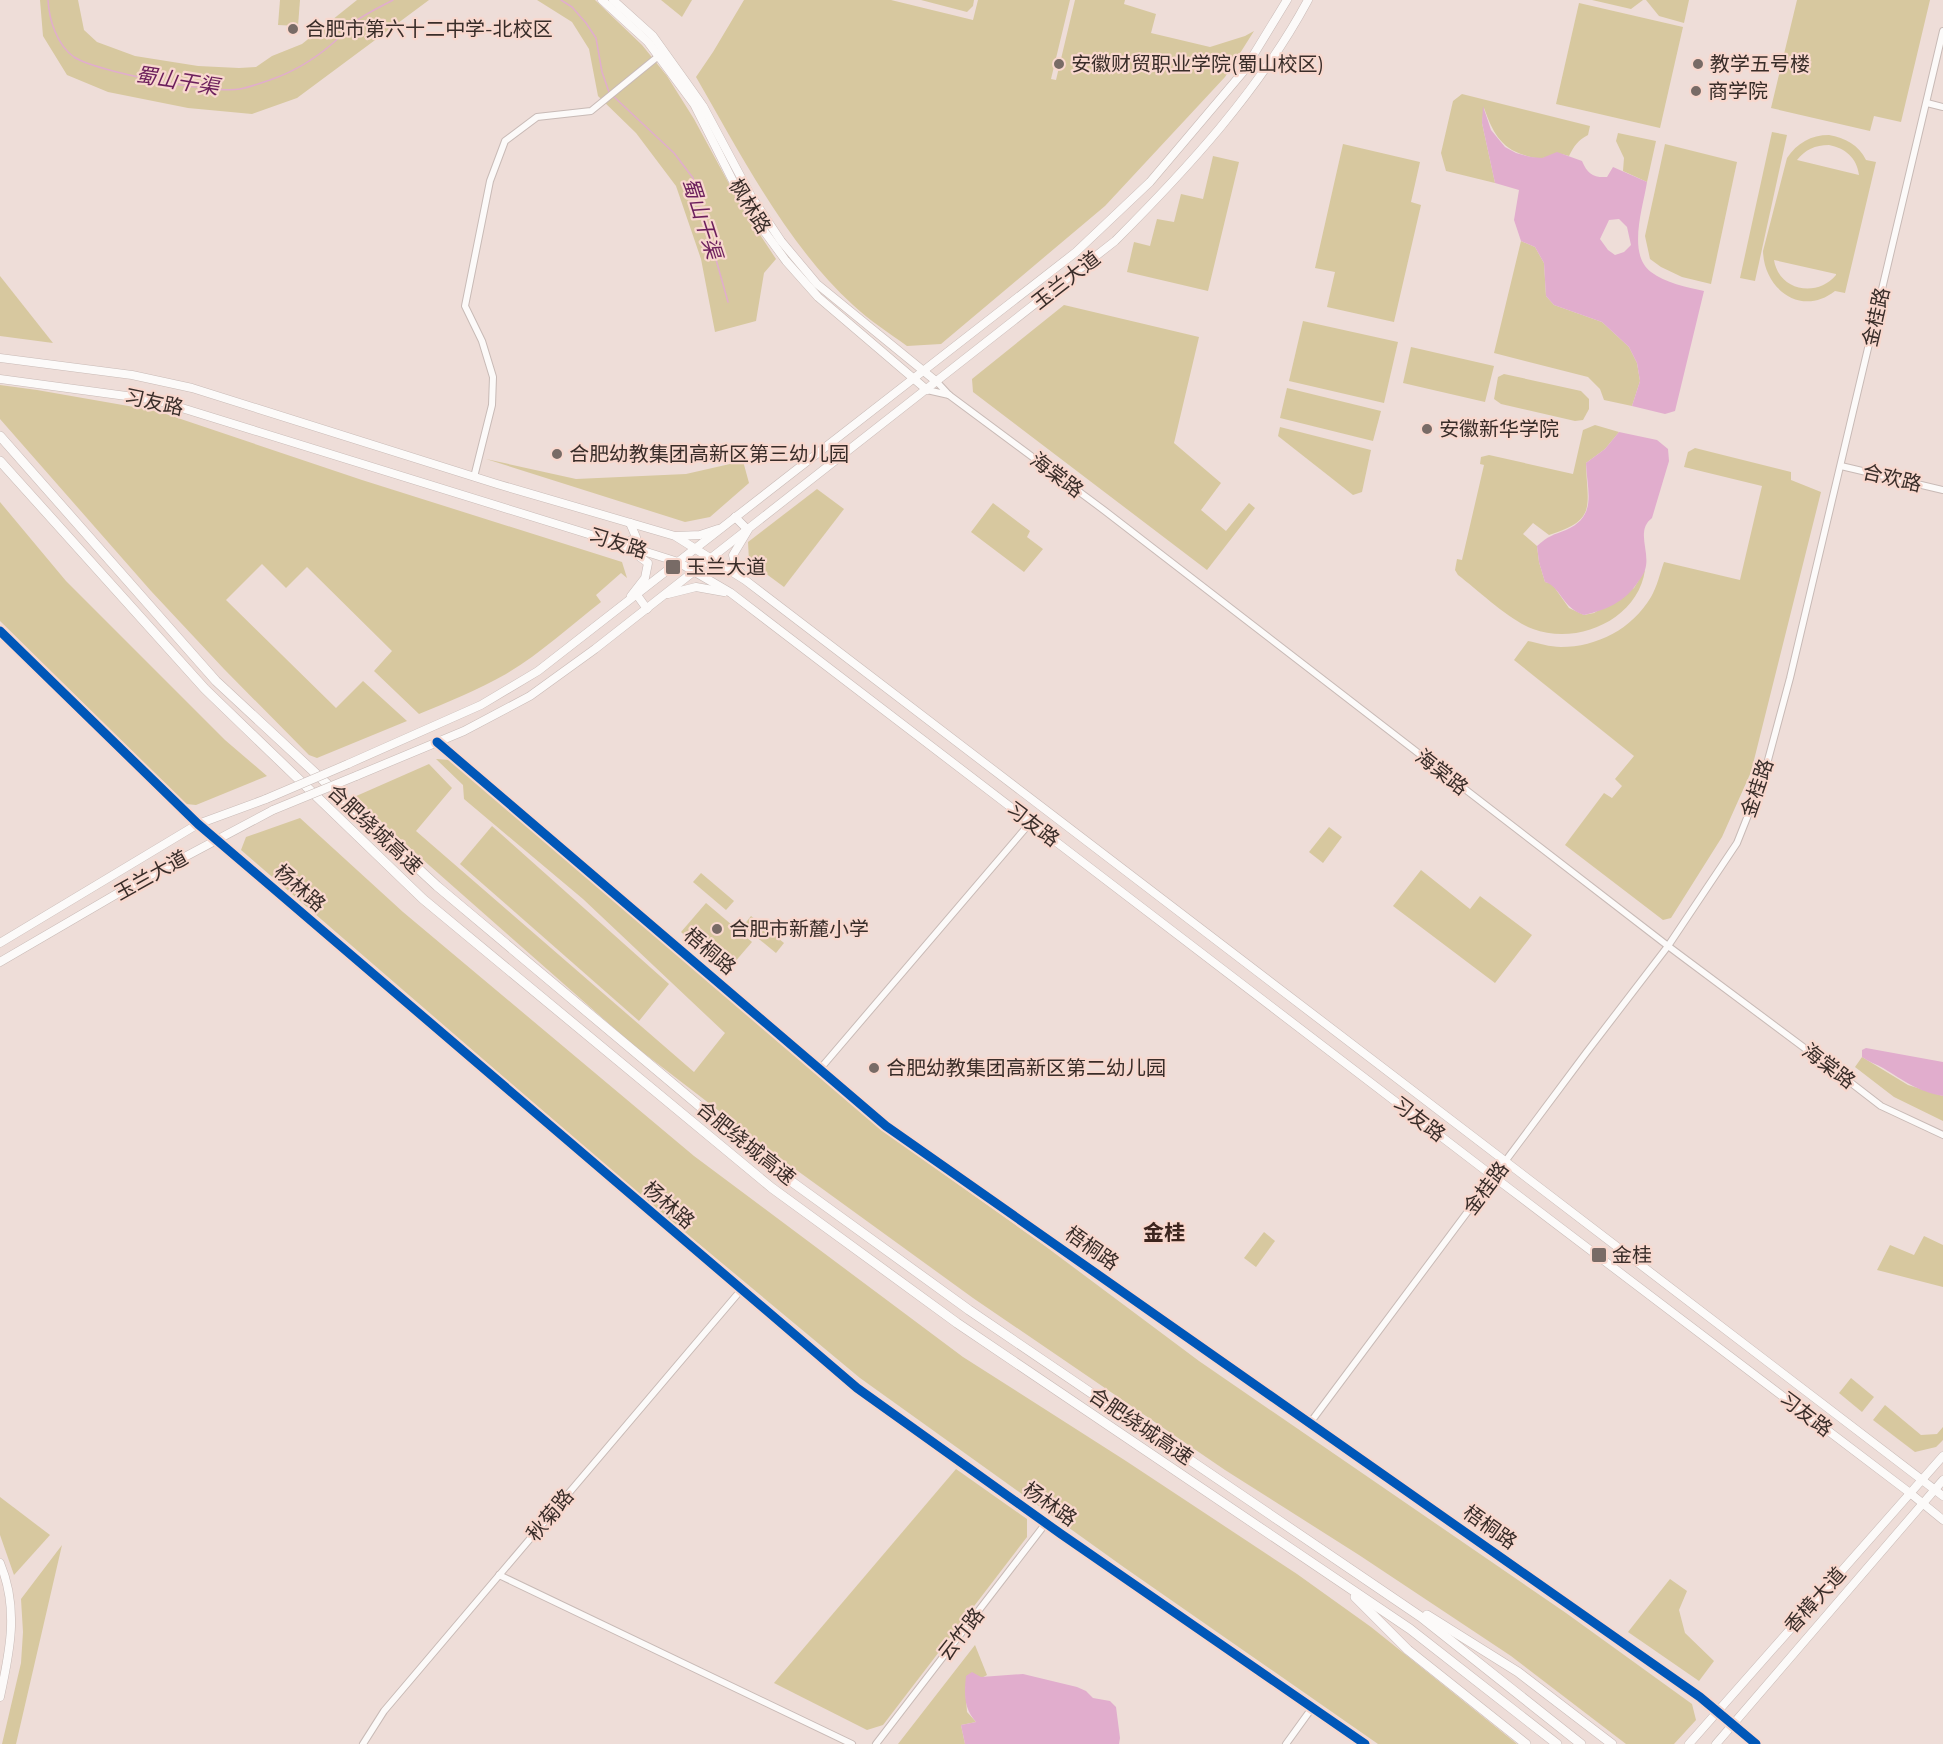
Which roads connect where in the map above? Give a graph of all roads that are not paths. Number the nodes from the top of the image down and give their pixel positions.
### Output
1 (602, 0) edge
2 (613, 0) edge
3 (1287, 0) edge
4 (1308, 0) edge
5 (1943, 31) edge
6 (661, 53) junction
7 (1927, 103) junction
8 (1943, 107) edge
9 (0, 358) edge
10 (923, 371) junction
11 (914, 378) junction
12 (0, 379) edge
13 (937, 381) junction
14 (927, 390) junction
15 (949, 395) junction
16 (0, 436) edge
17 (0, 461) edge
18 (1841, 466) junction
19 (474, 477) junction
20 (1943, 490) edge
21 (735, 517) junction
22 (630, 523) junction
23 (723, 527) junction
24 (748, 530) junction
25 (675, 536) junction
26 (624, 545) junction
27 (695, 549) junction
28 (711, 559) junction
29 (678, 562) junction
30 (694, 572) junction
31 (745, 580) junction
32 (731, 593) junction
33 (637, 595) junction
34 (664, 596) junction
35 (624, 605) junction
36 (647, 609) junction
37 (0, 632) edge
38 (437, 742) junction
39 (1030, 822) junction
40 (198, 824) junction
41 (216, 840) junction
42 (0, 943) edge
43 (1668, 946) junction
44 (0, 962) edge
45 (820, 1069) junction
46 (1943, 1136) edge
47 (1505, 1162) junction
48 (1494, 1177) junction
49 (741, 1290) junction
50 (1310, 1423) junction
51 (1943, 1456) edge
52 (1923, 1479) junction
53 (1943, 1480) edge
54 (1935, 1489) junction
55 (1910, 1493) junction
56 (1943, 1496) edge
57 (1923, 1503) junction
58 (1943, 1520) edge
59 (1046, 1523) junction
60 (0, 1563) edge
61 (1350, 1568) junction
62 (499, 1575) junction
63 (1338, 1580) junction
64 (0, 1697) edge
65 (1312, 1707) junction
66 (1717, 1710) junction
67 (1733, 1724) junction
68 (363, 1744) edge
69 (852, 1744) edge
70 (876, 1744) edge
71 (1287, 1744) edge
72 (1365, 1744) edge
73 (1526, 1744) edge
74 (1557, 1744) edge
75 (1581, 1744) edge
76 (1612, 1744) edge
77 (1689, 1744) edge
78 (1716, 1744) edge
79 (1756, 1744) edge

1 - 6 main road, 枫林路
2 - 6 main road, 枫林路
3 - 10 main road, 玉兰大道
4 - 13 main road, 玉兰大道
5 - 7 street, 金桂路
6 - 10 main road, 枫林路
6 - 11 main road, 枫林路
6 - 19 street
7 - 8 street
7 - 18 street, 金桂路
9 - 19 main road, 习友路
10 - 11 main road, 玉兰大道
10 - 13 main road, 枫林路
11 - 14 main road, 枫林路
11 - 21 main road, 玉兰大道
12 - 26 main road, 习友路
13 - 14 main road, 玉兰大道
13 - 15 street, 海棠路
14 - 15 street, 海棠路
14 - 24 main road, 玉兰大道
15 - 43 street, 海棠路
16 - 61 highway, 合肥绕城高速
17 - 63 highway, 合肥绕城高速
18 - 20 street, 合欢路
18 - 43 street, 金桂路
19 - 22 main road, 习友路
21 - 23 main road, 玉兰大道
21 - 24 main road
22 - 25 main road, 习友路
22 - 26 main road
23 - 25 main road
23 - 27 main road, 玉兰大道
24 - 28 main road, 玉兰大道
24 - 31 main road
25 - 27 main road, 习友路
26 - 29 main road, 习友路
26 - 35 main road
27 - 28 main road, 习友路
27 - 29 main road, 玉兰大道
28 - 30 main road, 玉兰大道
28 - 31 main road, 习友路
29 - 30 main road, 习友路
29 - 33 main road, 玉兰大道
30 - 32 main road, 习友路
30 - 34 main road, 玉兰大道
31 - 47 main road, 习友路
32 - 34 main road
32 - 39 main road, 习友路
33 - 35 main road, 玉兰大道
33 - 36 main road
34 - 36 main road, 玉兰大道
35 - 40 main road, 玉兰大道, bridge
36 - 38 main road, 玉兰大道
37 - 40 street, 杨林路
38 - 41 main road, 玉兰大道, bridge
38 - 45 street, 梧桐路
39 - 45 street
39 - 48 main road, 习友路
40 - 41 street, 杨林路
40 - 42 main road, 玉兰大道
41 - 44 main road, 玉兰大道
41 - 49 street, 杨林路
43 - 46 street, 海棠路
43 - 47 street, 金桂路
45 - 50 street, 梧桐路
47 - 48 street, 金桂路
47 - 52 main road, 习友路
48 - 50 street, 金桂路
48 - 55 main road, 习友路
49 - 59 street, 杨林路
49 - 62 street, 秋菊路
50 - 66 street, 梧桐路
51 - 52 main road, 香樟大道
52 - 54 main road, 习友路
52 - 55 main road, 香樟大道
53 - 54 main road, 香樟大道
54 - 56 main road, 习友路
54 - 57 main road, 香樟大道
55 - 57 main road, 习友路
55 - 66 main road, 香樟大道
57 - 58 main road, 习友路
57 - 67 main road, 香樟大道
59 - 65 street, 杨林路
59 - 70 street, 云竹路
60 - 64 main road
61 - 75 highway, 合肥绕城高速
61 - 76 highway
62 - 68 street, 秋菊路
62 - 69 street
63 - 73 highway
63 - 74 highway, 合肥绕城高速
65 - 71 street
65 - 72 street, 杨林路
66 - 67 street, 梧桐路
66 - 77 main road, 香樟大道
67 - 78 main road, 香樟大道
67 - 79 street, 梧桐路

